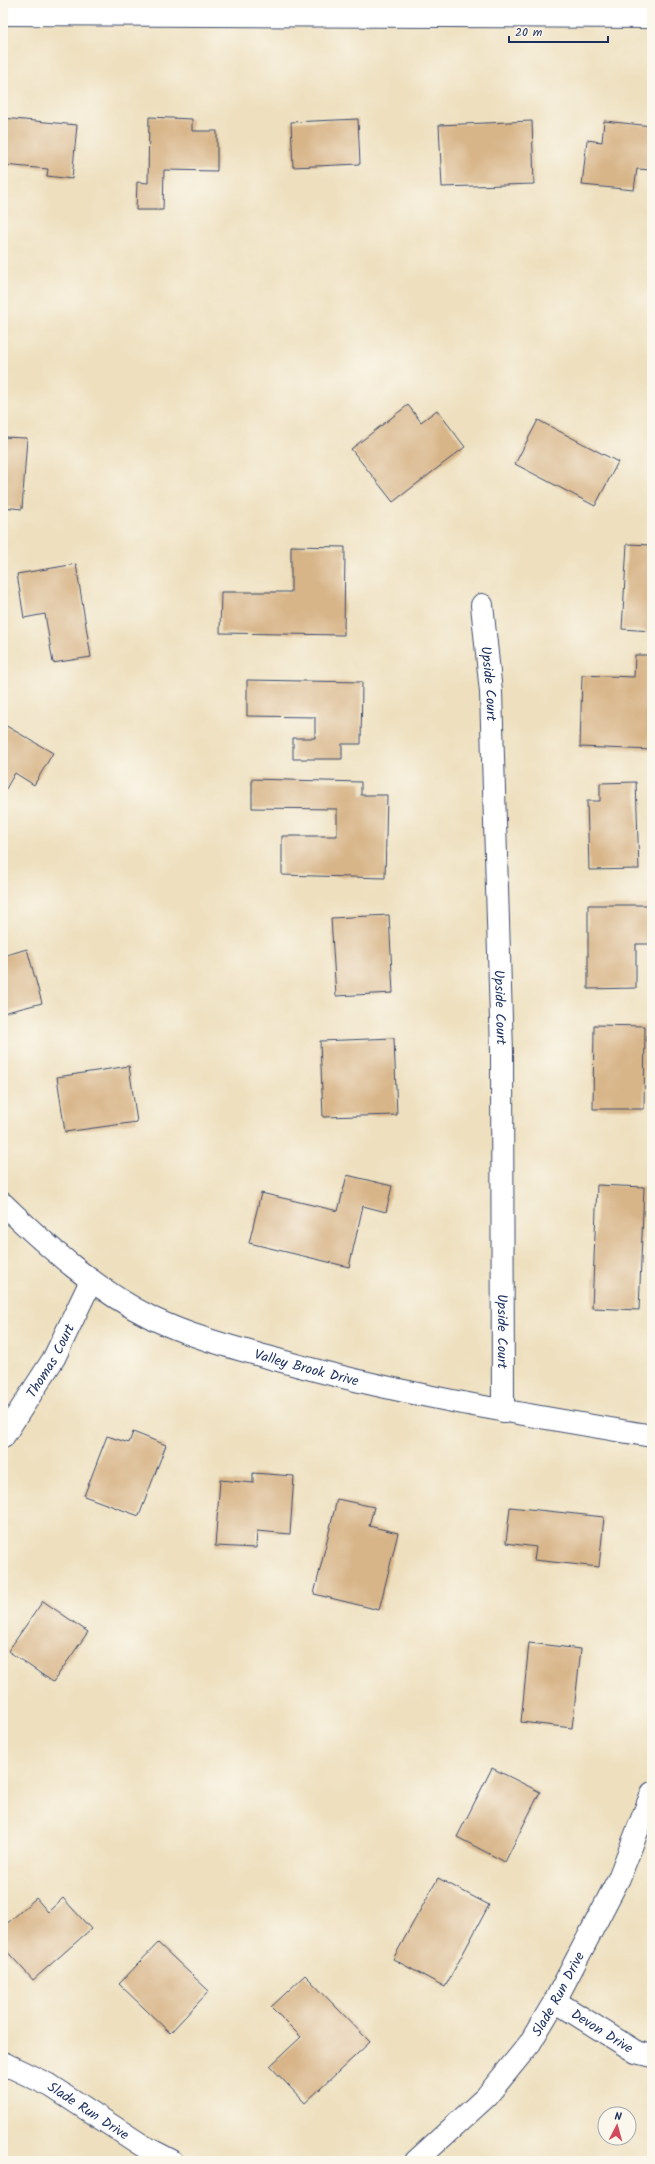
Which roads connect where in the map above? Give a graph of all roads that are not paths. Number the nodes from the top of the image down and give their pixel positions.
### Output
1 (3, 14) edge
2 (652, 17) edge
3 (482, 605) dead end
4 (3, 1204) edge
5 (91, 1281) junction
6 (503, 1411) junction
7 (652, 1436) edge
8 (3, 1437) edge
9 (652, 1793) edge
10 (555, 2002) junction
11 (652, 2056) edge
12 (3, 2062) edge
13 (172, 2161) edge
14 (416, 2161) edge

1 - 2 street
3 - 6 street, Upside Court
4 - 5 street, Valley Brook Drive
5 - 6 street, Valley Brook Drive
5 - 8 street, Thomas Court
6 - 7 street, Valley Brook Drive
9 - 10 street, Slade Run Drive
10 - 11 street, Devon Drive
10 - 14 street, Slade Run Drive
12 - 13 street, Slade Run Drive

